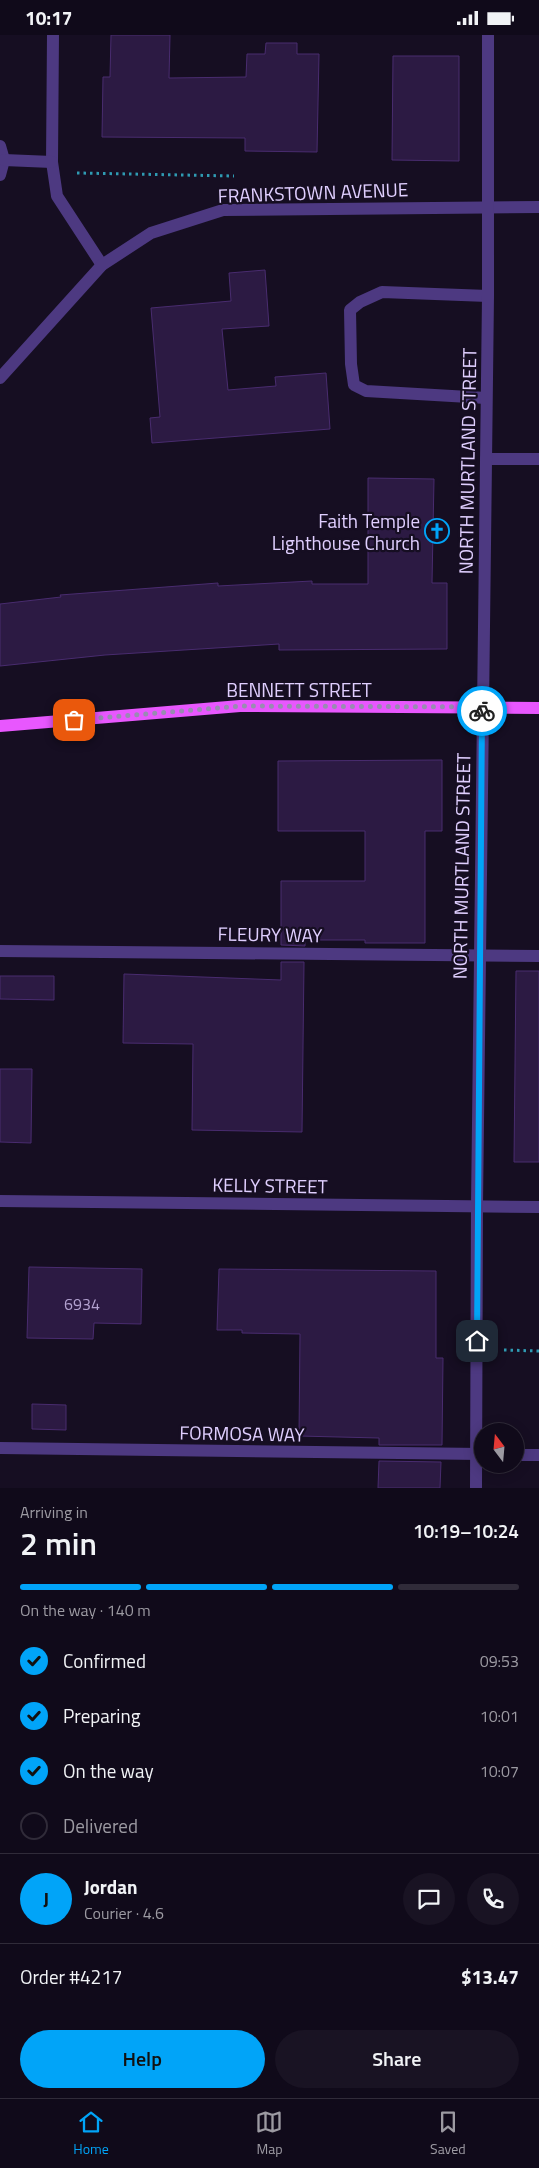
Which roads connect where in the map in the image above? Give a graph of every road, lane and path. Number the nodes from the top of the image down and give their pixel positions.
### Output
1 (53, 35) edge
2 (488, 35) edge
3 (0, 146) edge
4 (4, 160) junction
5 (52, 162) junction
6 (78, 173) dead end
7 (0, 175) edge
8 (234, 176) dead end
9 (486, 207) junction
10 (539, 207) edge
11 (102, 265) junction
12 (488, 296) junction
13 (0, 378) edge
14 (486, 397) junction
15 (486, 459) junction
16 (539, 459) edge
17 (482, 707) junction
18 (539, 708) edge
19 (0, 726) edge
20 (0, 951) edge
21 (479, 955) junction
22 (539, 955) edge
23 (0, 1201) edge
24 (477, 1206) junction
25 (539, 1207) edge
26 (504, 1350) dead end
27 (539, 1351) edge
28 (480, 1423) edge
29 (0, 1448) edge
30 (474, 1454) edge
31 (524, 1455) edge
32 (539, 1455) edge
33 (478, 1473) edge
34 (476, 1488) edge

1 - 5 street
2 - 9 street, NORTH MURTLAND STREET
3 - 4 street
4 - 5 street
4 - 7 street
5 - 11 street
6 - 8 path
9 - 10 street, FRANKSTOWN AVENUE
9 - 11 street, FRANKSTOWN AVENUE
9 - 12 street, NORTH MURTLAND STREET
11 - 13 street, FRANKSTOWN AVENUE
12 - 14 street, NORTH MURTLAND STREET
12 - 14 street
14 - 15 street, NORTH MURTLAND STREET
15 - 16 street
15 - 17 street, NORTH MURTLAND STREET
17 - 18 main road, BENNETT STREET
17 - 19 main road, BENNETT STREET
17 - 21 street, NORTH MURTLAND STREET
20 - 21 street, FLEURY WAY
21 - 22 street, FLEURY WAY
21 - 24 street, NORTH MURTLAND STREET
23 - 24 street, KELLY STREET
24 - 25 street, KELLY STREET
24 - 28 street, NORTH MURTLAND STREET
26 - 27 path
29 - 30 street, FORMOSA WAY
31 - 32 street
33 - 34 street, NORTH MURTLAND STREET

